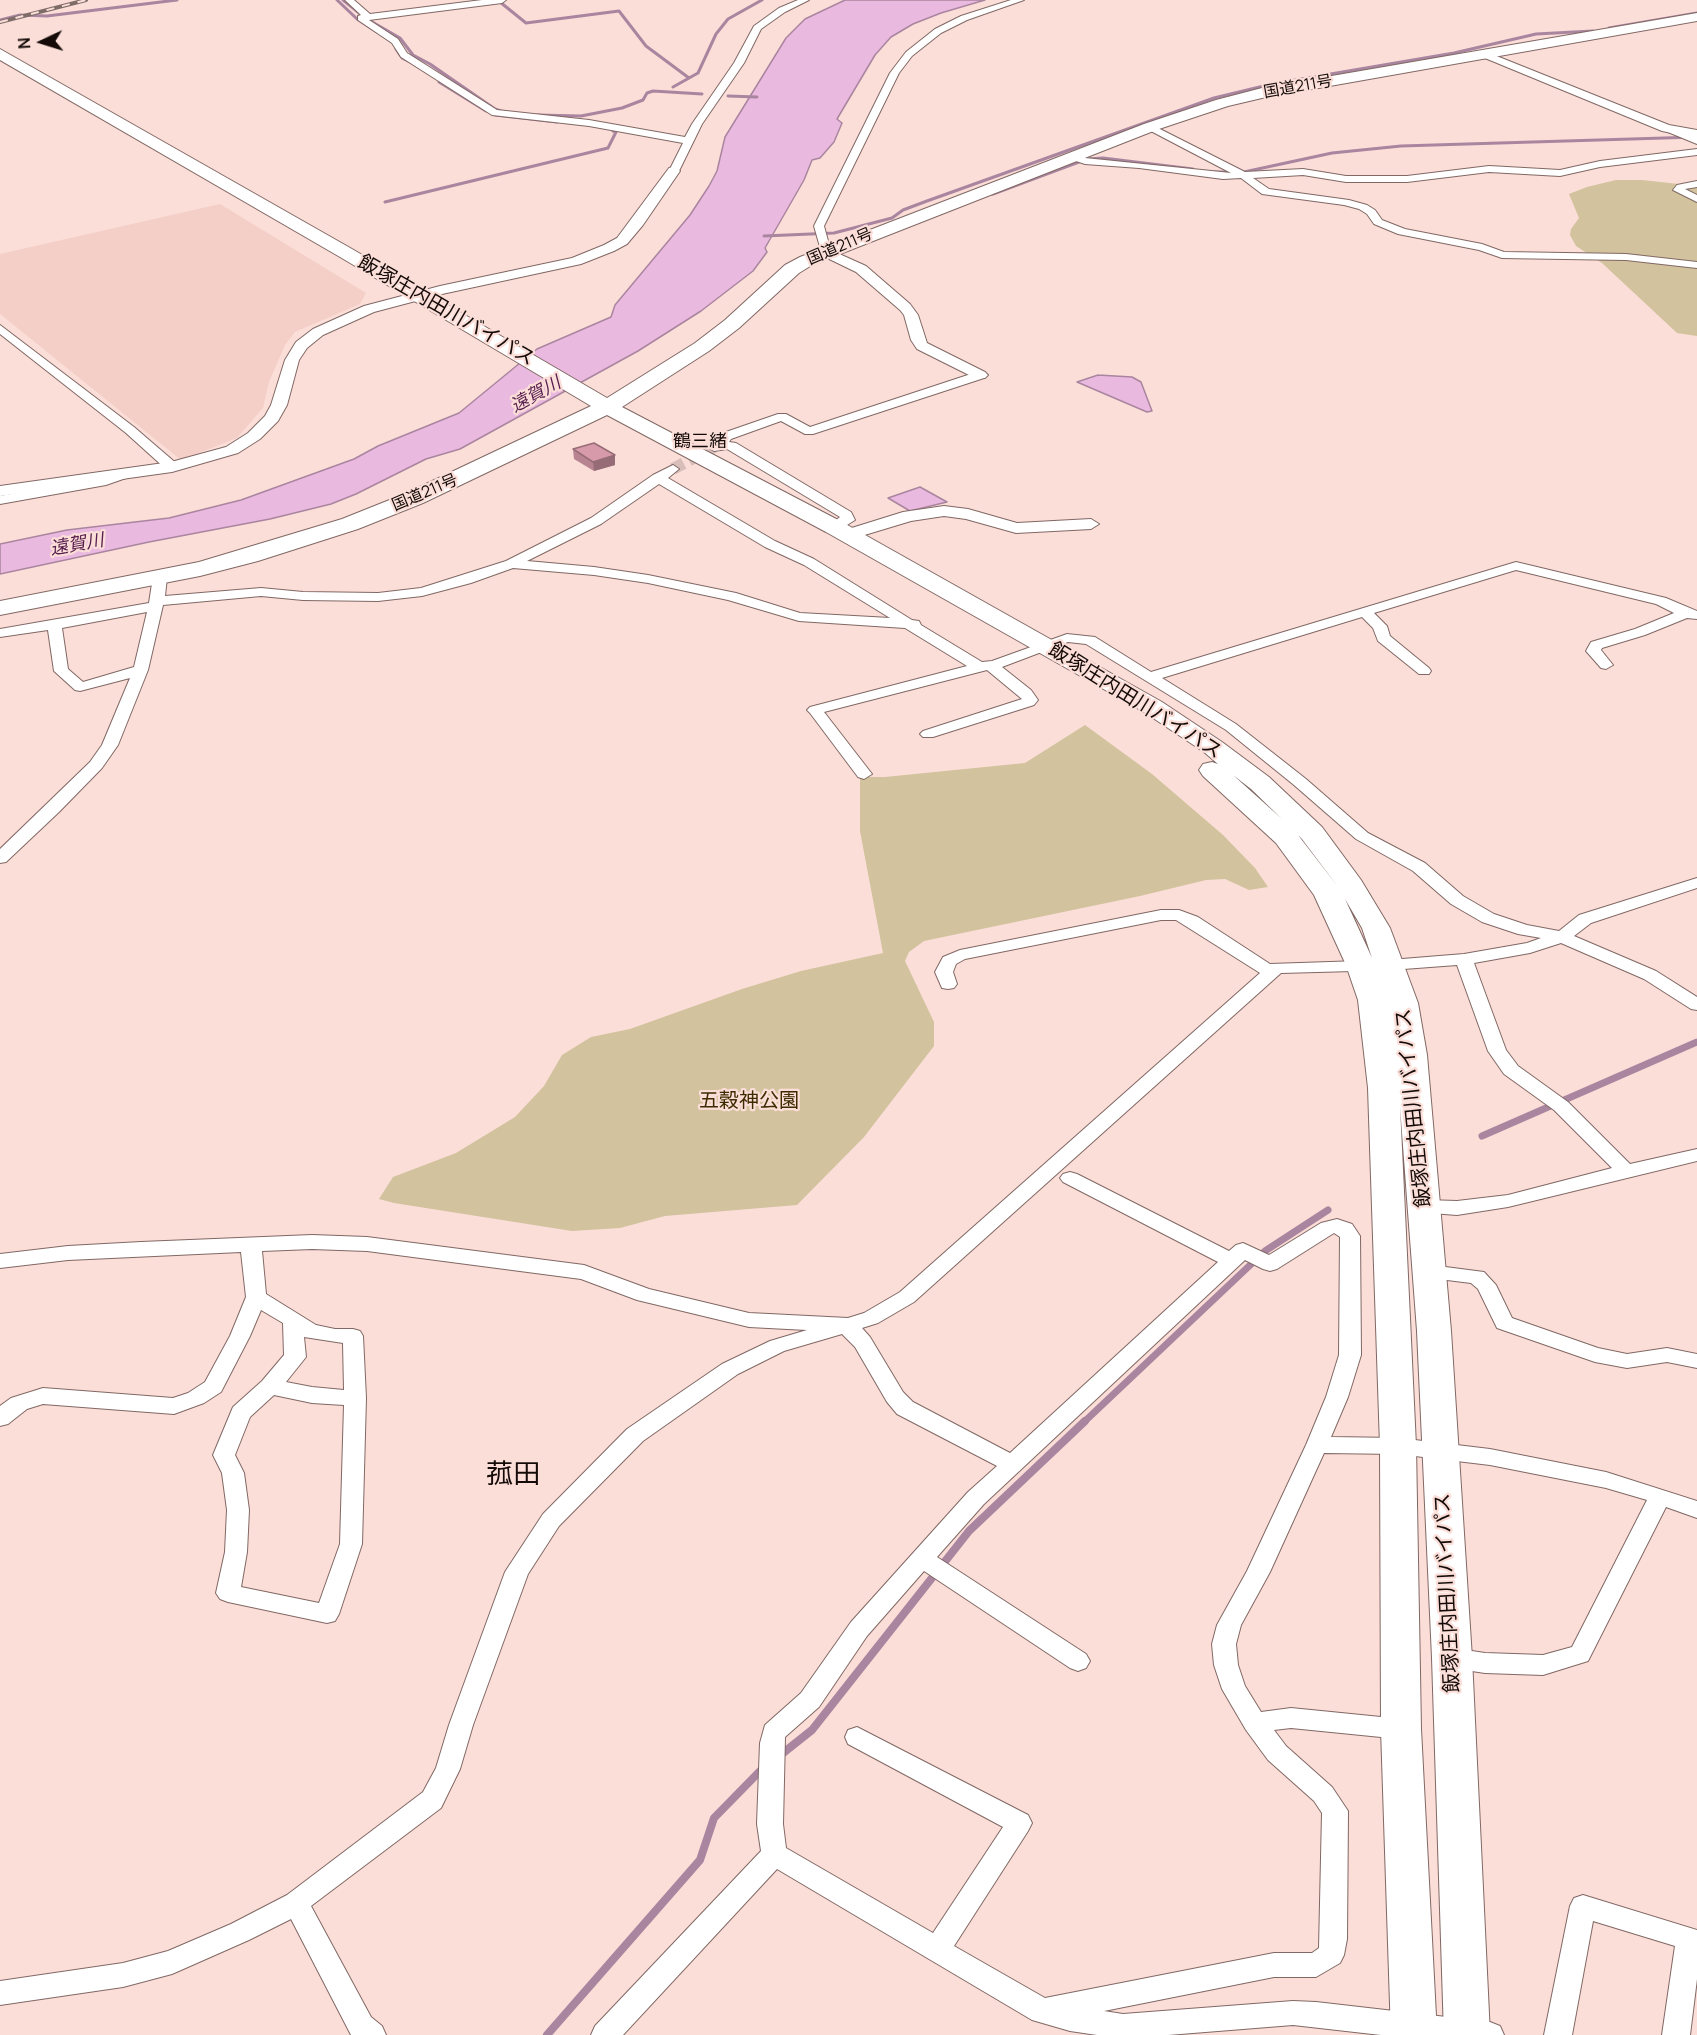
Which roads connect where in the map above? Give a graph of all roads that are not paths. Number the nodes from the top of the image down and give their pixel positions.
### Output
1 (349, 0) edge
2 (502, 0) edge
3 (787, 0) edge
4 (805, 0) edge
5 (1020, 0) edge
6 (368, 17) junction
7 (1697, 17) edge
8 (757, 28) junction
9 (0, 46) edge
10 (0, 54) edge
11 (1484, 54) junction
12 (0, 64) edge
13 (0, 70) edge
14 (65, 97) junction
15 (1150, 127) junction
16 (1692, 136) edge
17 (689, 141) junction
18 (1697, 152) edge
19 (1667, 156) junction
20 (1077, 159) junction
21 (1697, 164) edge
22 (674, 171) joint
23 (1240, 173) junction
24 (1697, 184) edge
25 (1697, 199) edge
26 (826, 252) junction
27 (1697, 265) edge
28 (411, 298) junction
29 (0, 328) edge
30 (980, 375) joint
31 (588, 401) junction
32 (172, 467) junction
33 (673, 469) tunnel mouth
34 (125, 473) junction
35 (658, 478) junction
36 (0, 491) edge
37 (0, 500) edge
38 (1091, 524) dead end
39 (841, 531) junction
40 (511, 564) junction
41 (160, 577) junction
42 (157, 604) junction
43 (0, 608) edge
44 (1364, 612) junction
45 (1691, 614) edge
46 (914, 624) junction
47 (54, 625) junction
48 (0, 633) edge
49 (1039, 649) junction
50 (1606, 665) dead end
51 (985, 667) junction
52 (141, 670) junction
53 (1424, 671) dead end
54 (1149, 676) junction
55 (928, 734) dead end
56 (864, 774) dead end
57 (0, 858) edge
58 (1697, 883) edge
59 (1562, 938) junction
60 (1464, 960) junction
61 (1376, 964) junction
62 (1271, 973) junction
63 (948, 984) dead end
64 (1697, 1005) edge
65 (1697, 1155) edge
66 (1626, 1170) junction
67 (1070, 1178) dead end
68 (1425, 1208) junction
69 (251, 1245) junction
70 (1249, 1259) junction
71 (0, 1261) edge
72 (1430, 1272) junction
73 (256, 1297) junction
74 (292, 1320) junction
75 (845, 1324) junction
76 (1697, 1361) edge
77 (270, 1386) junction
78 (355, 1398) junction
79 (0, 1418) edge
80 (1317, 1445) junction
81 (1398, 1446) junction
82 (1440, 1449) junction
83 (1012, 1464) junction
84 (1660, 1496) junction
85 (1697, 1510) edge
86 (933, 1565) junction
87 (1452, 1658) junction
88 (1078, 1661) dead end
89 (1255, 1723) junction
90 (1401, 1730) junction
91 (857, 1737) dead end
92 (774, 1854) junction
93 (296, 1903) junction
94 (937, 1949) junction
95 (0, 1993) edge
96 (1042, 2011) junction
97 (1413, 2031) edge
98 (372, 2035) edge
99 (605, 2035) edge
100 (1467, 2035) edge
101 (1490, 2035) edge
102 (1558, 2035) edge
103 (1676, 2035) edge

1 - 6 street
2 - 6 street
3 - 8 street
4 - 8 street
5 - 26 street
6 - 17 street
7 - 11 highway, 国道211号
8 - 17 street
9 - 14 highway
10 - 14 highway, 飯塚庄内田川バイパス
11 - 15 highway, 国道211号
11 - 16 street
12 - 14 highway, 飯塚庄内田川バイパス
13 - 14 highway
14 - 28 highway, 飯塚庄内田川バイパス
15 - 20 highway, 国道211号
15 - 23 street
17 - 22 street
18 - 19 street
19 - 21 street
19 - 23 street
20 - 23 street
20 - 26 highway, 国道211号
22 - 28 street
23 - 27 street
24 - 25 street
26 - 30 street
26 - 31 highway, 国道211号
28 - 31 highway, 飯塚庄内田川バイパス
28 - 32 street
29 - 32 street
30 - 39 street
31 - 39 highway, 飯塚庄内田川バイパス
31 - 41 highway, 国道211号
31 - 49 highway, 飯塚庄内田川バイパス
32 - 34 street
33 - 35 street
34 - 36 street
34 - 37 street
35 - 40 street
35 - 46 street
38 - 39 street
39 - 49 highway, 飯塚庄内田川バイパス
40 - 42 street
40 - 46 street
41 - 42 street
41 - 43 highway, 国道211号
42 - 47 street
42 - 52 street
44 - 45 street
44 - 53 street
44 - 54 street
45 - 50 street
46 - 51 street
47 - 48 street
47 - 52 street
49 - 51 street
49 - 54 street
49 - 61 highway, 飯塚庄内田川バイパス
51 - 55 street
51 - 56 street
52 - 57 street
54 - 59 street
58 - 59 street
59 - 60 street
59 - 64 street
60 - 61 street
60 - 66 street
61 - 62 street
61 - 68 highway, 飯塚庄内田川バイパス
61 - 81 highway, 飯塚庄内田川バイパス
62 - 63 street
62 - 75 street
65 - 66 street
66 - 68 street
67 - 70 street
68 - 72 highway, 飯塚庄内田川バイパス
69 - 71 street
69 - 73 street
69 - 75 street
70 - 80 street
70 - 83 street
72 - 76 street
72 - 82 highway, 飯塚庄内田川バイパス
73 - 74 street
73 - 79 street
74 - 77 street
74 - 78 street
75 - 83 street
75 - 93 street
77 - 78 street
77 - 78 street
80 - 81 street
80 - 89 street
81 - 82 street
81 - 90 highway, 飯塚庄内田川バイパス
82 - 84 street
82 - 87 highway, 飯塚庄内田川バイパス
83 - 86 street
84 - 85 street
84 - 87 street
86 - 88 street
86 - 92 street
87 - 100 highway, 飯塚庄内田川バイパス
89 - 90 street
89 - 96 street
90 - 97 highway, 飯塚庄内田川バイパス
91 - 94 street
92 - 94 street
92 - 99 street
93 - 95 street
93 - 98 street
94 - 96 street
96 - 97 street
97 - 100 street
100 - 101 street
102 - 103 street

